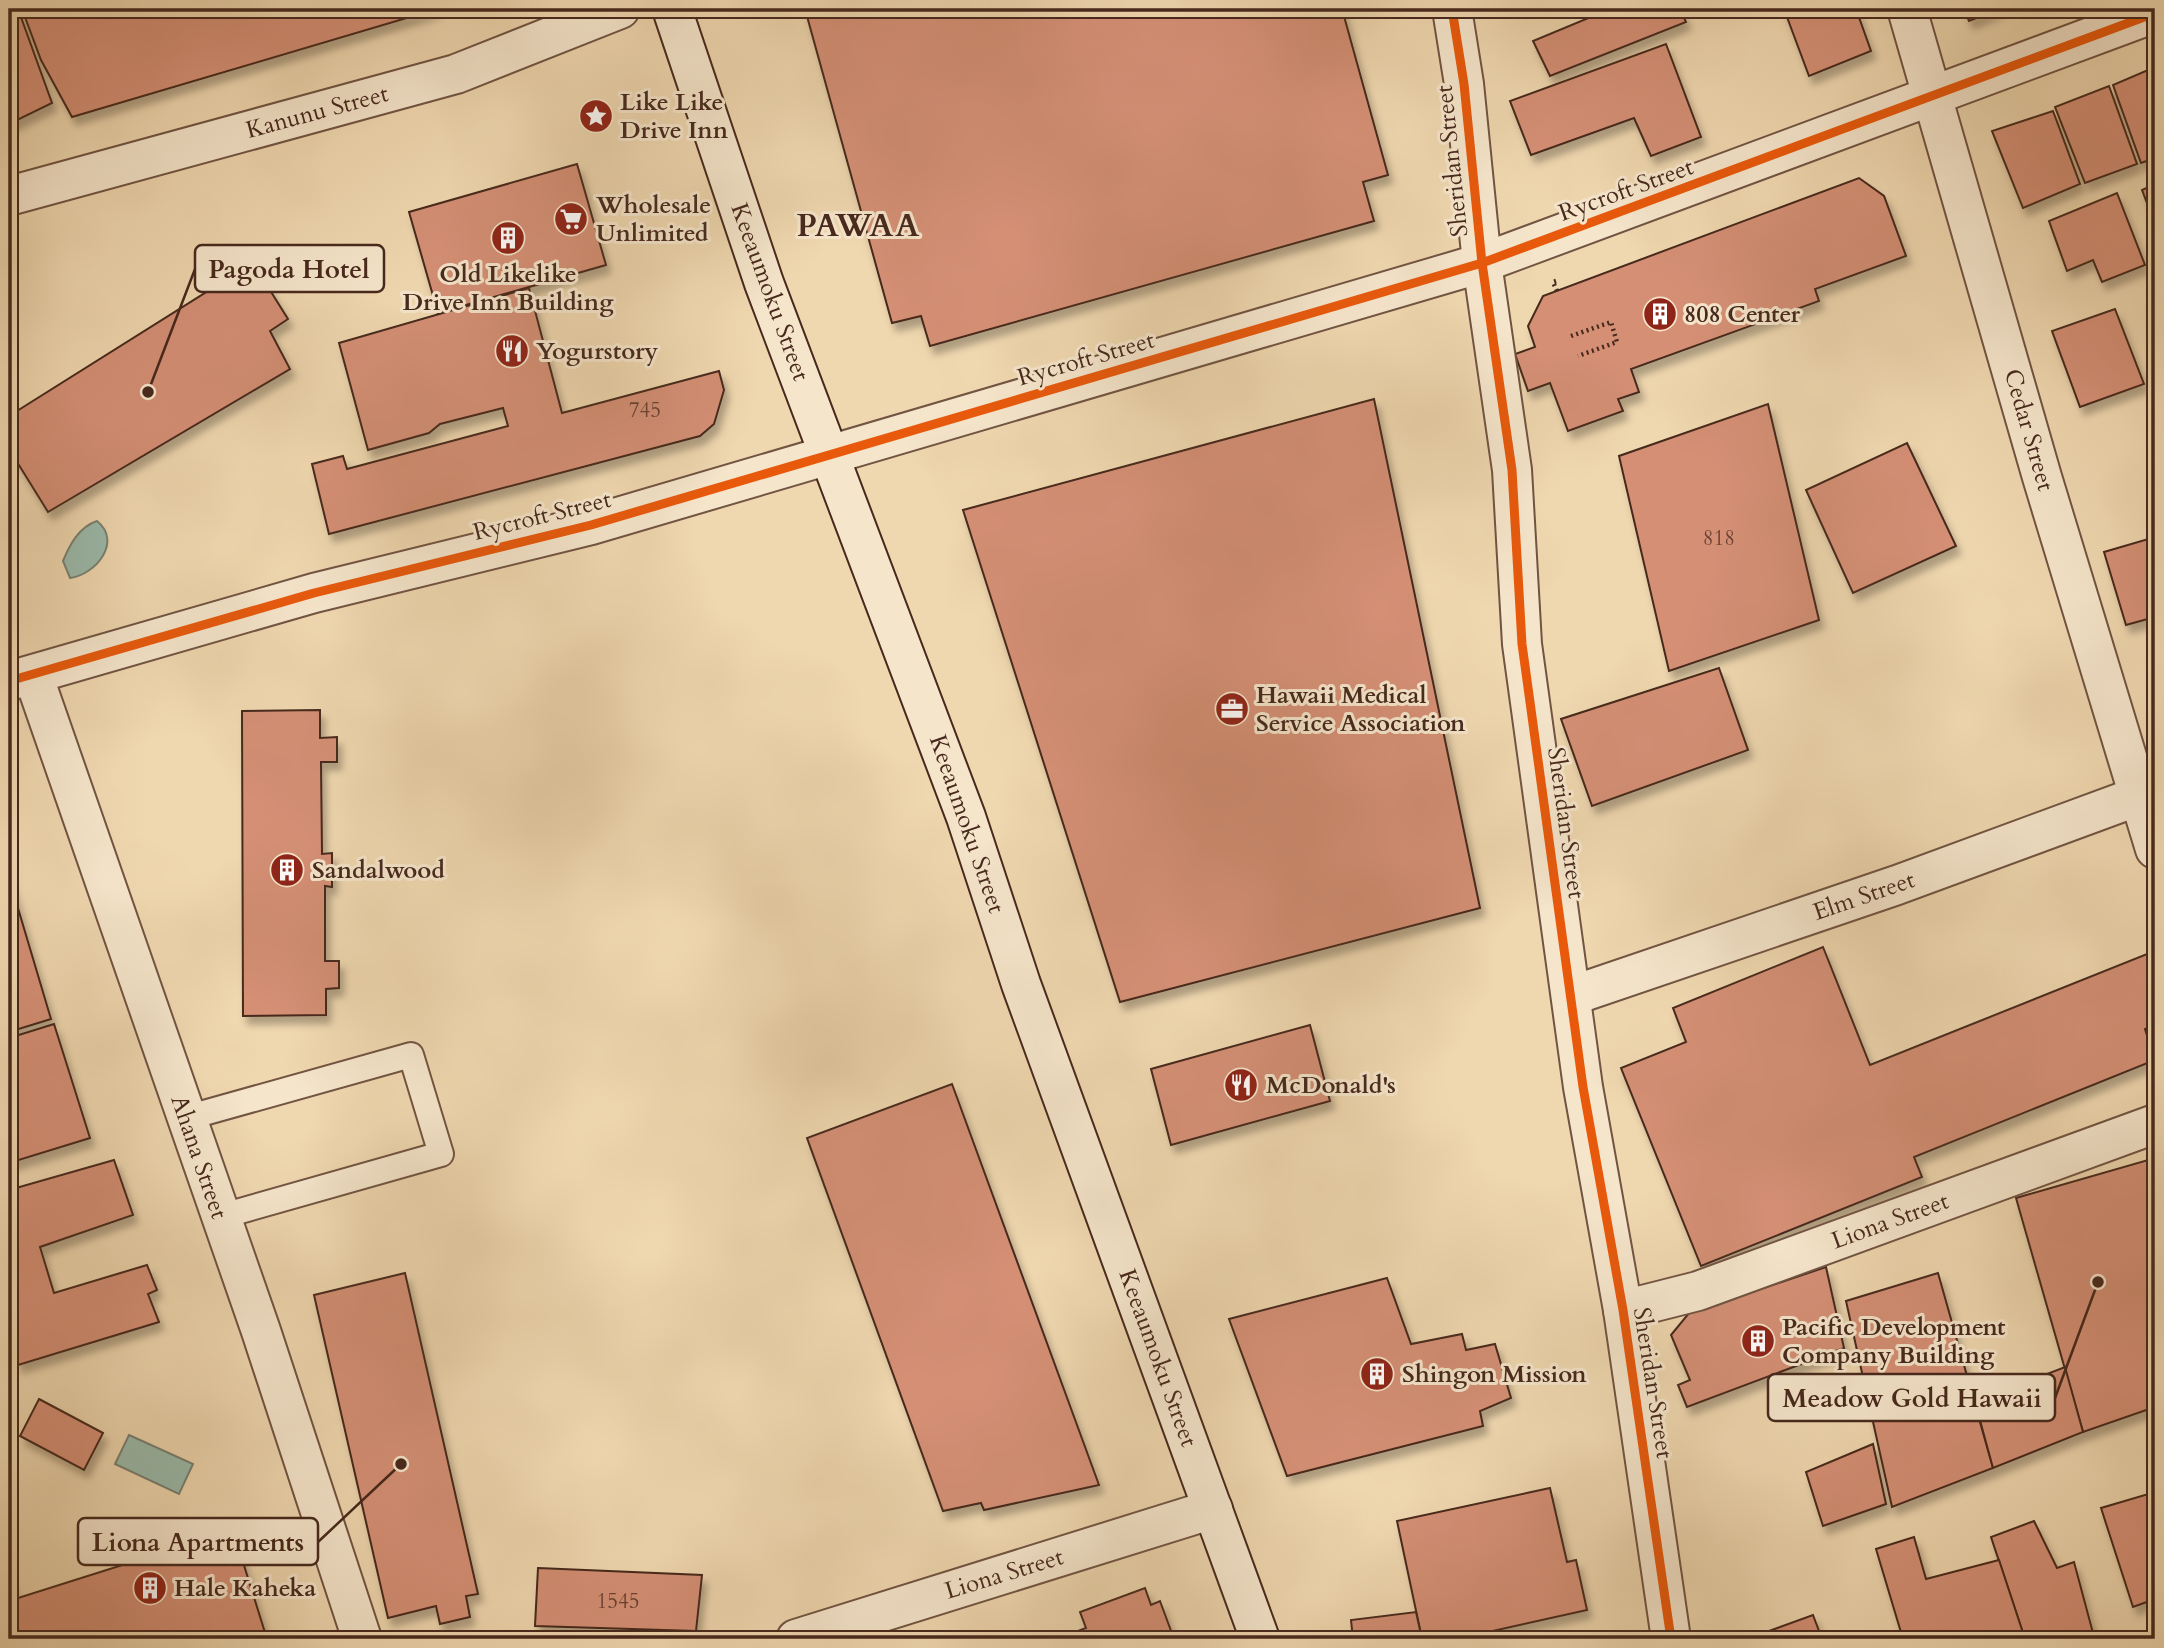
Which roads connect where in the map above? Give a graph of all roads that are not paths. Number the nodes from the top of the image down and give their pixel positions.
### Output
1 (620, 9) edge
2 (672, 9) edge
3 (1452, 9) edge
4 (1907, 9) edge
5 (2155, 13) edge
6 (1933, 96) junction
7 (9, 196) edge
8 (1482, 263) junction
9 (830, 454) junction
10 (21, 678) edge
11 (2146, 793) edge
12 (2155, 849) edge
13 (1572, 996) junction
14 (186, 1118) junction
15 (2155, 1124) edge
16 (219, 1217) junction
17 (1623, 1310) junction
18 (1213, 1508) junction
19 (362, 1639) edge
20 (796, 1639) edge
21 (1260, 1639) edge
22 (1671, 1639) edge

1 - 7 street, Kanunu Street
2 - 9 street, Keeaumoku Street
3 - 8 street, Sheridan Street
4 - 6 street, Cedar Street
5 - 6 street, Rycroft Street
6 - 8 street, Rycroft Street
6 - 11 street, Cedar Street
8 - 9 street, Rycroft Street
8 - 13 street, Sheridan Street
9 - 10 street, Rycroft Street
9 - 18 street, Keeaumoku Street
10 - 14 street, Ahana Street
11 - 12 street, Cedar Street
11 - 13 street, Elm Street
13 - 17 street, Sheridan Street
14 - 16 street, Ahana Street
14 - 16 lane
15 - 17 street, Liona Street
16 - 19 street, Ahana Street
17 - 22 street, Sheridan Street
18 - 20 street, Liona Street
18 - 21 street, Keeaumoku Street

